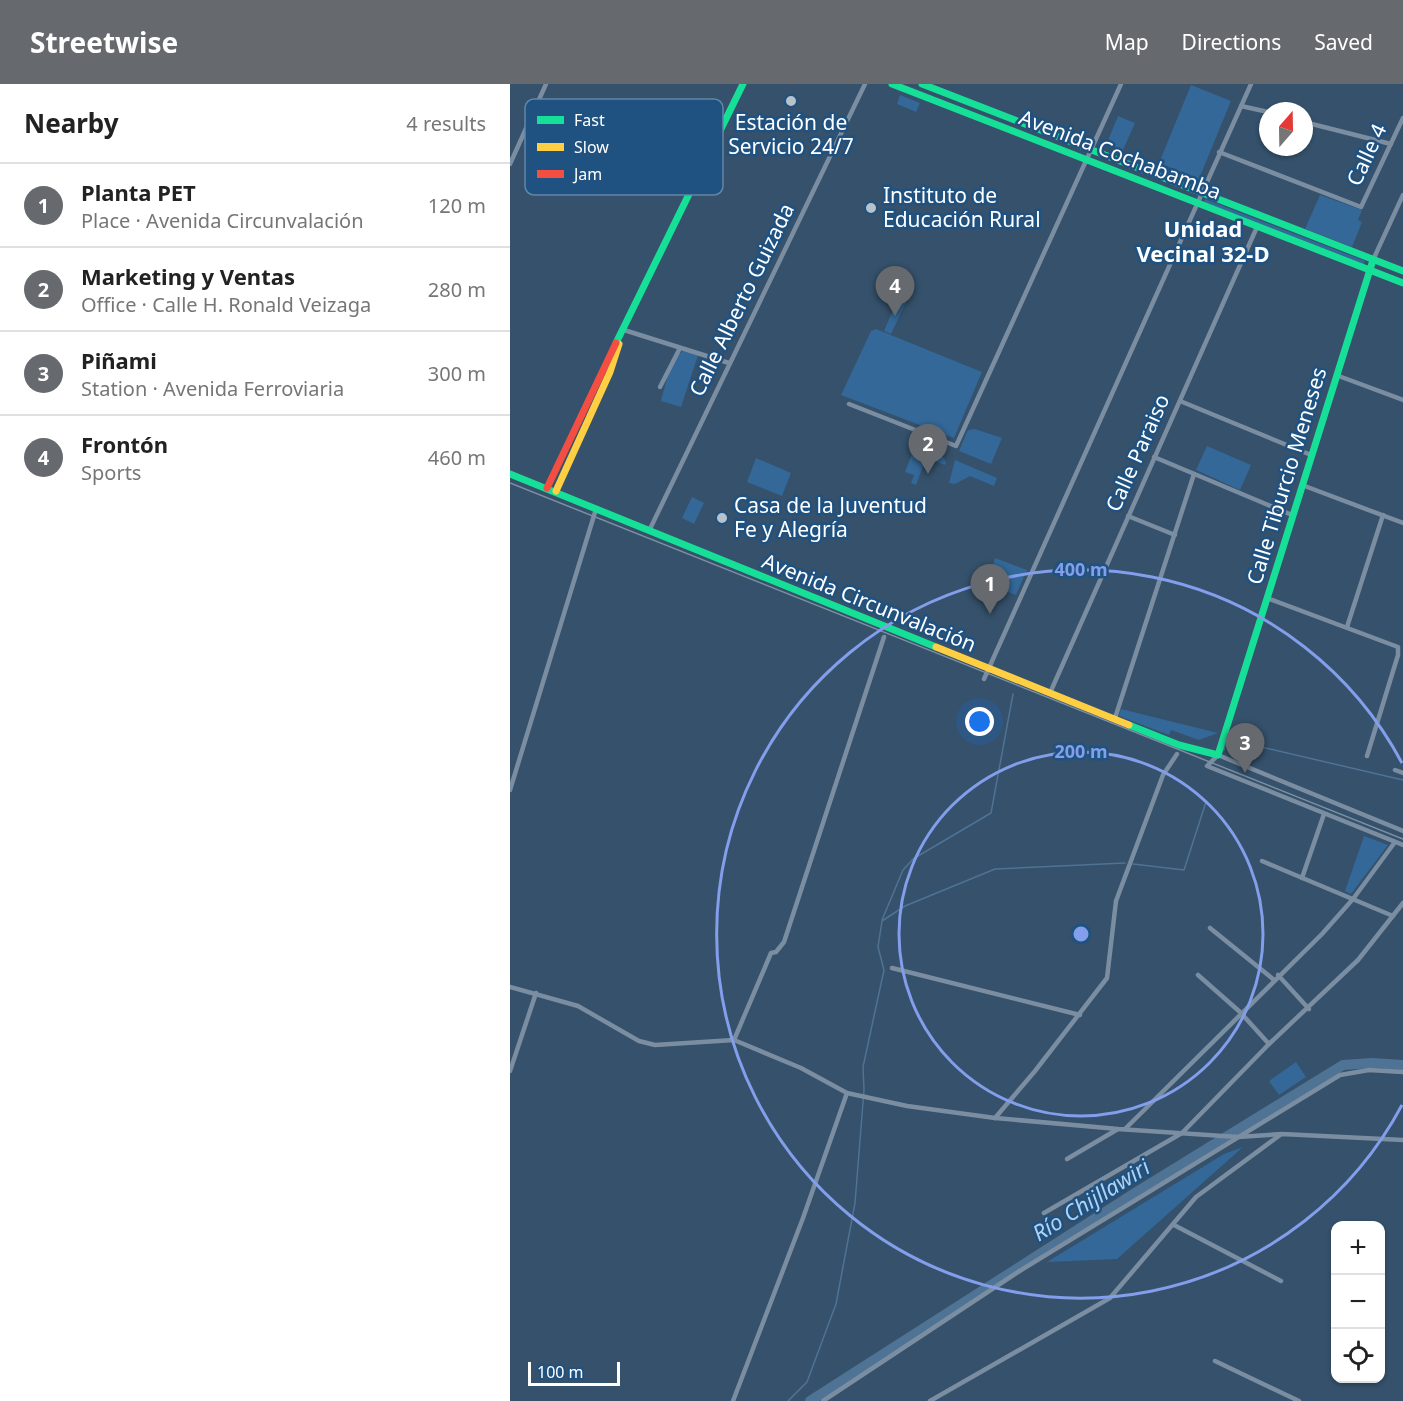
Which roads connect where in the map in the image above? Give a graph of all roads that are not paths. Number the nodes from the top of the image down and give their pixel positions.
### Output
1 (546, 84) edge
2 (743, 84) edge
3 (865, 84) edge
4 (892, 84) edge
5 (1121, 84) edge
6 (1251, 84) edge
7 (926, 85) edge
8 (923, 96) junction
9 (539, 99) edge
10 (1241, 106) junction
11 (1259, 110) edge
12 (1403, 118) edge
13 (1313, 124) edge
14 (723, 125) edge
15 (525, 131) edge
16 (1391, 144) junction
17 (1093, 150) junction
18 (1219, 152) junction
19 (1086, 160) junction
20 (510, 164) edge
21 (1201, 192) junction
22 (689, 195) edge
23 (1403, 195) edge
24 (1196, 202) junction
25 (1257, 227) junction
26 (1373, 260) junction
27 (1368, 270) junction
28 (1403, 271) edge
29 (1403, 283) edge
30 (624, 330) junction
31 (680, 348) junction
32 (729, 363) junction
33 (1336, 375) junction
34 (660, 387) dead end
35 (1403, 400) edge
36 (1180, 401) junction
37 (849, 404) dead end
38 (1311, 454) junction
39 (1154, 457) junction
40 (510, 474) edge
41 (1194, 474) junction
42 (1302, 485) junction
43 (547, 488) junction
44 (556, 491) junction
45 (596, 508) junction
46 (1292, 515) junction
47 (1383, 515) junction
48 (1128, 516) junction
49 (1403, 523) edge
50 (649, 531) junction
51 (1174, 535) junction
52 (1267, 598) junction
53 (1347, 627) junction
54 (884, 637) dead end
55 (988, 668) junction
56 (984, 679) dead end
57 (1050, 693) junction
58 (1115, 717) junction
59 (1178, 754) dead end
60 (1218, 755) junction
61 (1367, 756) dead end
62 (1395, 770) dead end
63 (1403, 773) edge
64 (510, 790) edge
65 (1324, 814) junction
66 (1403, 831) edge
67 (1395, 842) junction
68 (1403, 845) edge
69 (1262, 861) dead end
70 (1302, 878) junction
71 (1353, 898) junction
72 (1403, 903) edge
73 (1393, 916) junction
74 (1210, 928) dead end
75 (892, 968) dead end
76 (1198, 975) dead end
77 (1276, 977) junction
78 (510, 987) edge
79 (536, 993) junction
80 (1309, 1009) junction
81 (1240, 1012) junction
82 (1080, 1015) junction
83 (734, 1040) junction
84 (1269, 1044) junction
85 (510, 1071) edge
86 (1403, 1072) edge
87 (847, 1093) junction
88 (995, 1118) junction
89 (1122, 1129) junction
90 (1182, 1133) junction
91 (1282, 1134) junction
92 (1241, 1136) junction
93 (1403, 1140) edge
94 (1067, 1159) dead end
95 (1044, 1213) dead end
96 (1174, 1225) junction
97 (1281, 1281) dead end
98 (1215, 1361) dead end
99 (733, 1401) edge
100 (823, 1401) edge
101 (930, 1401) edge
102 (1299, 1401) edge

1 - 9 street
2 - 14 street
3 - 32 street, Calle Alberto Guizada
4 - 8 street, Avenida Cochabamba
5 - 17 street
6 - 10 street
7 - 8 street
7 - 17 street, Avenida Cochabamba
8 - 19 street, Avenida Cochabamba
10 - 11 street
10 - 18 street
12 - 16 street, Calle 4
13 - 16 street
15 - 20 street
16 - 18 street, Calle 4
17 - 19 street
17 - 21 street, Avenida Cochabamba
18 - 21 street
19 - 24 street, Avenida Cochabamba
19 - 37 street
21 - 24 street
21 - 26 street, Avenida Cochabamba
22 - 30 street
23 - 26 street, Calle Tiburcio Meneses
24 - 25 street, Avenida Cochabamba
24 - 55 street
25 - 27 street, Avenida Cochabamba
25 - 36 street, Calle Paraiso
26 - 27 street, Calle Tiburcio Meneses
26 - 28 street, Avenida Cochabamba
27 - 29 street, Avenida Cochabamba
27 - 33 street, Calle Tiburcio Meneses
30 - 31 street
30 - 43 street
30 - 44 street
31 - 32 street
31 - 34 street
32 - 50 street, Calle Alberto Guizada
33 - 35 street
33 - 38 street, Calle Tiburcio Meneses
36 - 38 street
36 - 39 street, Calle Paraiso
38 - 42 street, Calle Tiburcio Meneses
39 - 41 street
39 - 48 street, Calle Paraiso
40 - 43 street, Avenida Circunvalación
41 - 46 street
41 - 51 street
42 - 46 street, Calle Tiburcio Meneses
42 - 47 street
43 - 44 street, Avenida Circunvalación
44 - 45 street, Avenida Circunvalación
45 - 50 street, Avenida Circunvalación
45 - 64 street
46 - 52 street, Calle Tiburcio Meneses
47 - 49 street
47 - 53 street
48 - 51 street
48 - 57 street, Calle Paraiso
50 - 55 street, Avenida Circunvalación
51 - 58 street
52 - 53 street
52 - 60 street, Calle Tiburcio Meneses
53 - 61 street
54 - 83 street
55 - 56 street
55 - 57 street, Avenida Circunvalación
57 - 58 street, Avenida Circunvalación
58 - 60 street, Avenida Circunvalación
59 - 82 street
60 - 65 street, Calle Tiburcio Meneses
60 - 66 street
62 - 63 street
65 - 67 street
65 - 70 street
67 - 68 street
67 - 71 street
69 - 70 street
70 - 71 street
71 - 73 street
71 - 77 street
72 - 73 street
73 - 80 street
74 - 77 street
75 - 82 street
76 - 81 street
77 - 80 street
77 - 81 street
78 - 79 street
79 - 83 street
79 - 85 street
80 - 84 street
81 - 84 street
81 - 89 street
82 - 88 street
83 - 87 street
84 - 90 street
86 - 92 street
87 - 88 street
87 - 99 street
88 - 89 street
89 - 90 street
89 - 94 street
90 - 92 street
90 - 95 street
91 - 92 street
91 - 93 street
91 - 96 street
92 - 100 street
96 - 97 street
96 - 101 street
98 - 102 street

